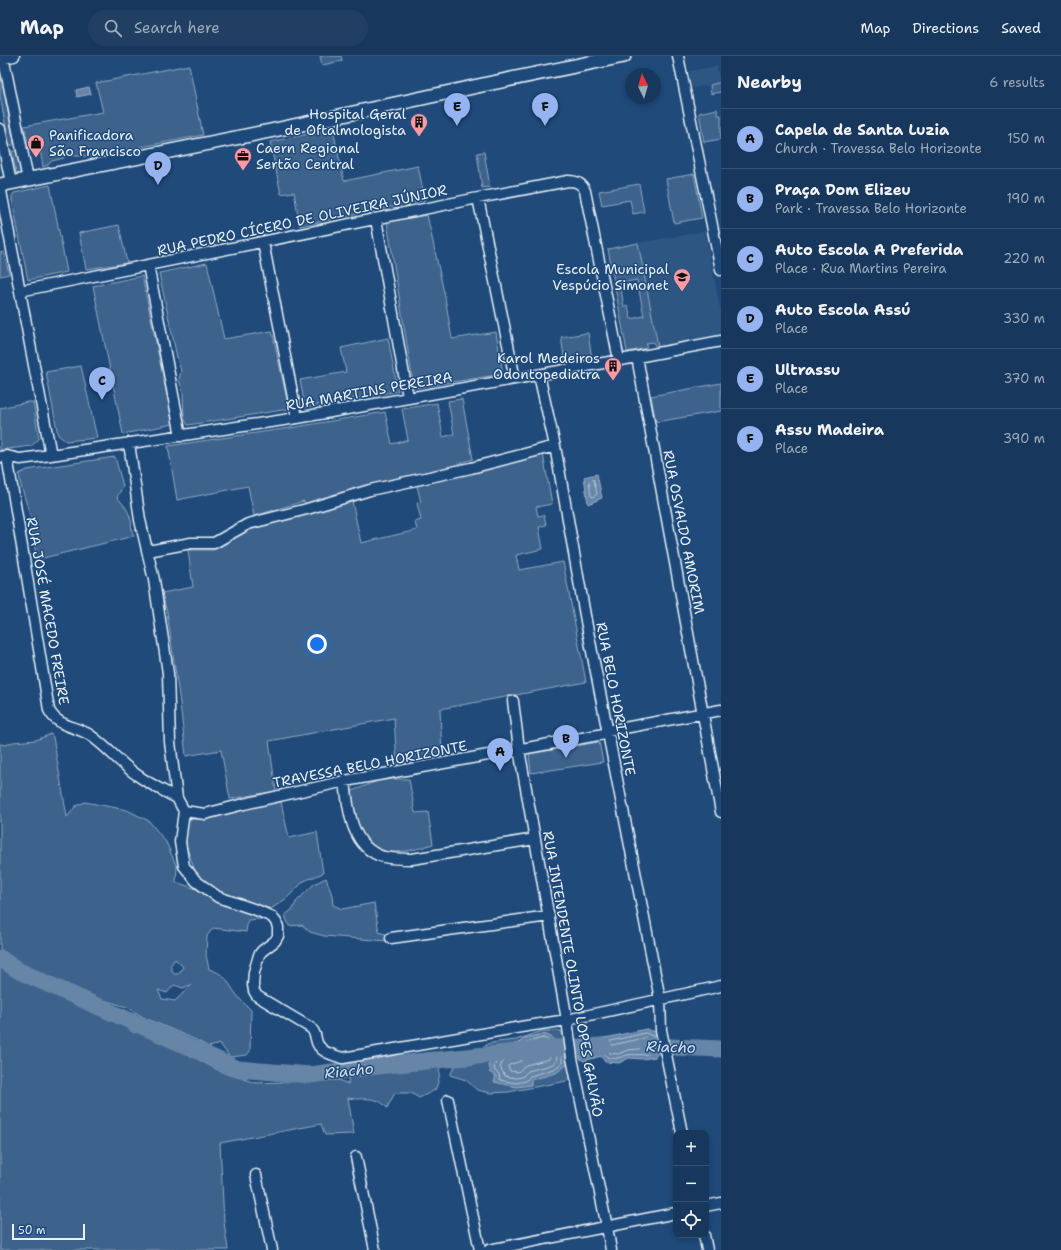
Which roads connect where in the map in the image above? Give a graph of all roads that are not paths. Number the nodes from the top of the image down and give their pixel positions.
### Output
1 (14, 56) edge
2 (624, 56) edge
3 (678, 56) edge
4 (2, 58) edge
5 (0, 129) edge
6 (21, 147) junction
7 (4, 151) junction
8 (28, 180) junction
9 (4, 185) edge
10 (478, 198) junction
11 (376, 219) junction
12 (717, 229) edge
13 (263, 242) junction
14 (148, 265) junction
15 (721, 270) edge
16 (20, 291) junction
17 (721, 341) edge
18 (637, 357) junction
19 (620, 360) junction
20 (539, 375) junction
21 (515, 379) junction
22 (408, 398) junction
23 (296, 418) junction
24 (181, 436) junction
25 (129, 443) junction
26 (555, 446) junction
27 (51, 455) junction
28 (3, 457) edge
29 (20, 459) junction
30 (4, 468) edge
31 (148, 551) junction
32 (513, 701) dead end
33 (721, 710) edge
34 (703, 712) junction
35 (608, 731) junction
36 (519, 749) junction
37 (345, 781) junction
38 (177, 798) junction
39 (184, 811) junction
40 (721, 812) edge
41 (535, 839) junction
42 (549, 916) junction
43 (391, 938) dead end
44 (721, 986) edge
45 (660, 999) junction
46 (568, 1020) junction
47 (448, 1100) dead end
48 (681, 1130) edge
49 (356, 1157) dead end
50 (256, 1175) dead end
51 (721, 1203) edge
52 (709, 1205) edge
53 (673, 1214) edge
54 (607, 1227) junction
55 (705, 1238) edge
56 (272, 1250) edge
57 (375, 1250) edge
58 (480, 1250) edge
59 (489, 1250) edge
60 (611, 1250) edge
61 (707, 1250) edge

1 - 4 street
2 - 8 main road
3 - 12 street
4 - 6 street
5 - 7 street
6 - 7 street
6 - 8 street
7 - 9 street
8 - 9 main road
9 - 16 street
10 - 11 street, RUA PEDRO CÍCERO DE OLIVEIRA JÚNIOR
10 - 19 street, RUA PEDRO CÍCERO DE OLIVEIRA JÚNIOR
10 - 21 street
11 - 13 street, RUA PEDRO CÍCERO DE OLIVEIRA JÚNIOR
11 - 22 street
12 - 15 street
13 - 14 street, RUA PEDRO CÍCERO DE OLIVEIRA JÚNIOR
13 - 23 street
14 - 16 street, RUA PEDRO CÍCERO DE OLIVEIRA JÚNIOR
14 - 24 street
16 - 27 street
17 - 18 street, RUA MARTINS PEREIRA
18 - 19 street, RUA MARTINS PEREIRA
18 - 34 street, RUA OSVALDO AMORIM
19 - 20 street, RUA MARTINS PEREIRA
20 - 21 street, RUA MARTINS PEREIRA
20 - 26 street, RUA BELO HORIZONTE
21 - 22 street, RUA MARTINS PEREIRA
22 - 23 street, RUA MARTINS PEREIRA
23 - 24 street, RUA MARTINS PEREIRA
24 - 25 street, RUA MARTINS PEREIRA
25 - 27 street, RUA MARTINS PEREIRA
25 - 31 street
26 - 31 street
26 - 35 street, RUA BELO HORIZONTE
27 - 29 street, RUA MARTINS PEREIRA
28 - 29 street
28 - 30 street, RUA JOSÉ MACEDO FREIRE
29 - 30 street
30 - 38 street, RUA JOSÉ MACEDO FREIRE
31 - 38 street
32 - 36 street, RUA INTENDENTE OLINTO LOPES GALVÃO
33 - 34 street, TRAVESSA BELO HORIZONTE
34 - 35 street, TRAVESSA BELO HORIZONTE
34 - 40 street, RUA OSVALDO AMORIM
35 - 36 street, TRAVESSA BELO HORIZONTE
35 - 45 street, RUA BELO HORIZONTE
36 - 37 street, TRAVESSA BELO HORIZONTE
36 - 41 street, RUA INTENDENTE OLINTO LOPES GALVÃO
37 - 39 street, TRAVESSA BELO HORIZONTE
37 - 41 street
38 - 39 street
39 - 46 street
41 - 42 street, RUA INTENDENTE OLINTO LOPES GALVÃO
42 - 43 street
42 - 46 street, RUA INTENDENTE OLINTO LOPES GALVÃO
44 - 45 street
45 - 46 street
45 - 48 street, RUA BELO HORIZONTE
46 - 54 street, RUA INTENDENTE OLINTO LOPES GALVÃO
47 - 58 street
49 - 57 street
50 - 56 street
51 - 52 street
53 - 54 street
54 - 59 street
54 - 60 street, RUA INTENDENTE OLINTO LOPES GALVÃO
55 - 61 street

